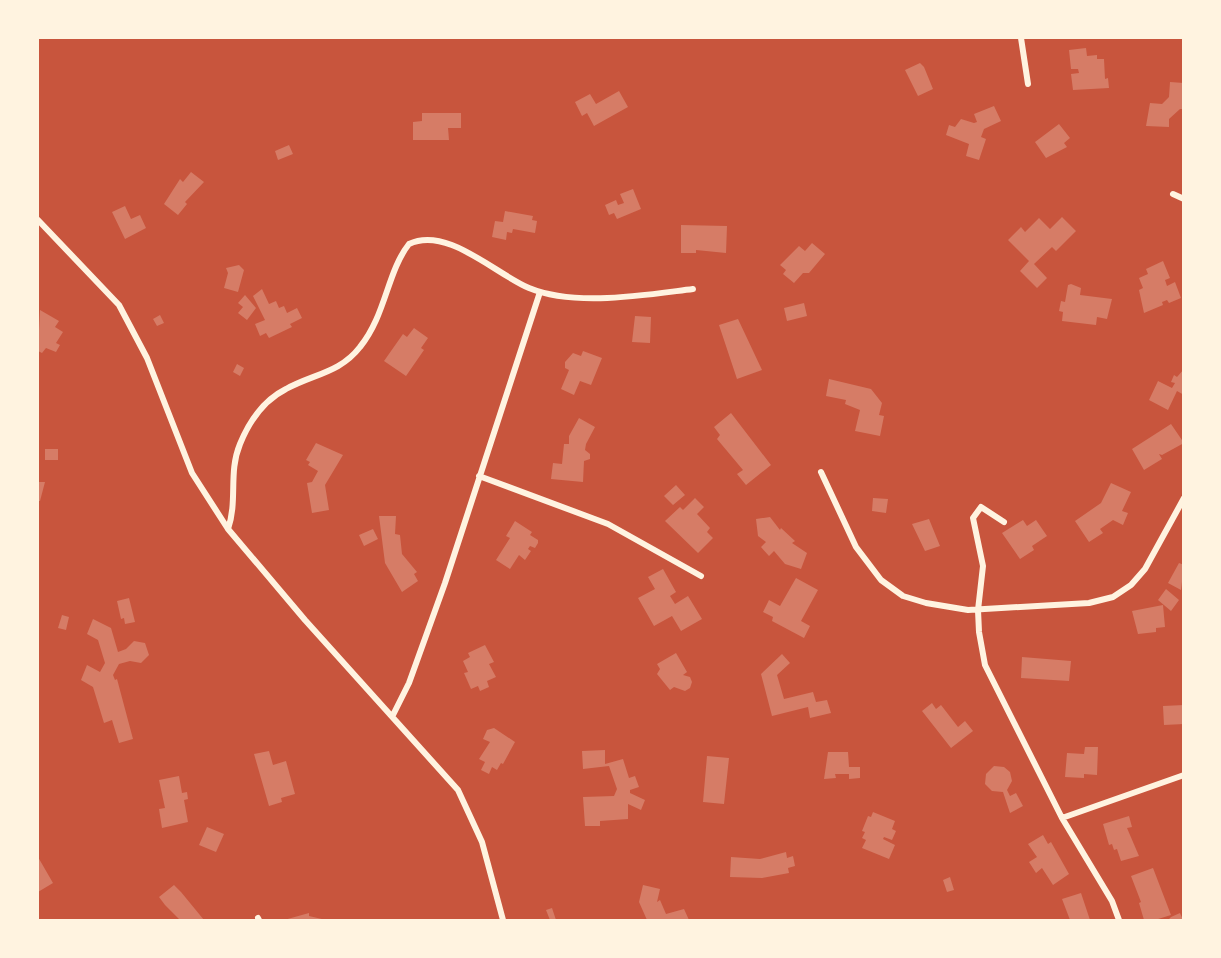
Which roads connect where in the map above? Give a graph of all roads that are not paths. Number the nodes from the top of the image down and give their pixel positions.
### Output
1 (1021, 38) edge
2 (1028, 84) dead end
3 (1173, 194) dead end
4 (1184, 200) edge
5 (38, 220) edge
6 (693, 289) dead end
7 (540, 292) junction
8 (820, 472) dead end
9 (480, 476) junction
10 (1184, 498) edge
11 (1004, 522) dead end
12 (228, 529) junction
13 (700, 576) dead end
14 (978, 610) junction
15 (393, 715) junction
16 (1184, 775) edge
17 (1062, 818) junction
18 (503, 921) edge
19 (1119, 921) edge

1 - 2 street
3 - 4 street
5 - 12 street
6 - 7 street
7 - 9 street
7 - 12 street
8 - 14 street
9 - 13 street
9 - 15 street
10 - 14 street
11 - 14 street
12 - 15 street
14 - 17 street
15 - 18 street
16 - 17 street
17 - 19 street

